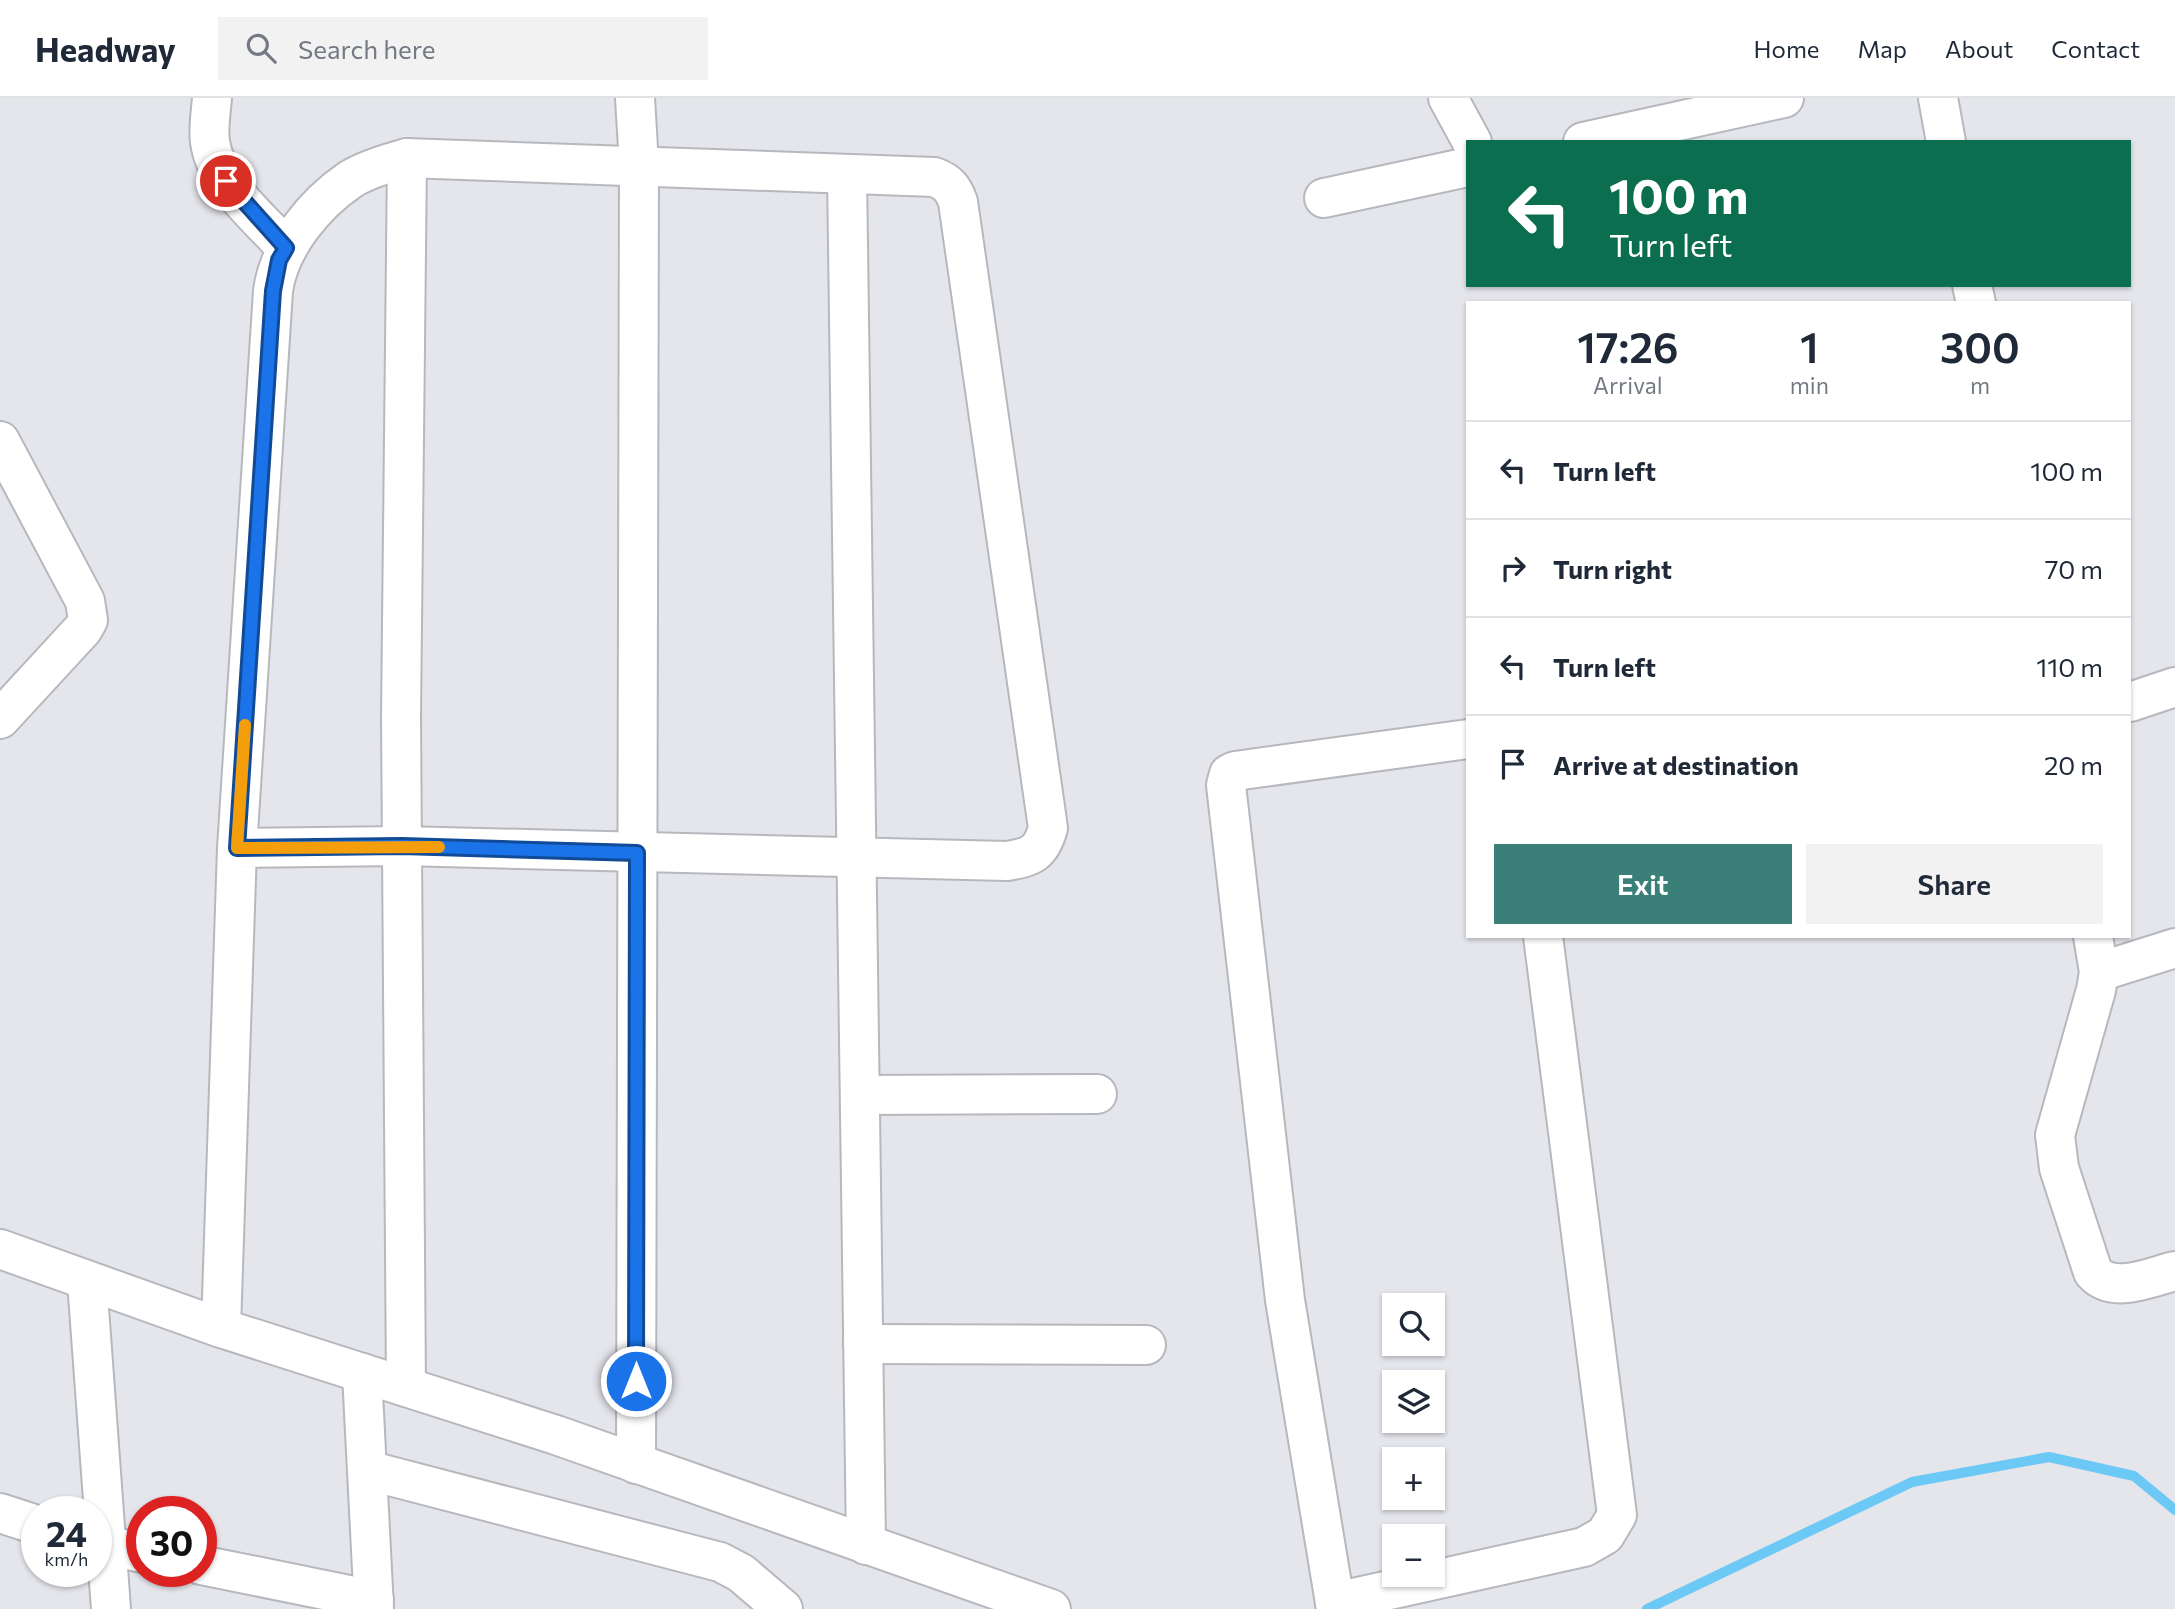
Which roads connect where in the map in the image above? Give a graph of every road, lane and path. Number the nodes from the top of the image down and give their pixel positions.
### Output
1 (212, 98) edge
2 (635, 98) edge
3 (1448, 98) edge
4 (1784, 98) edge
5 (1938, 98) edge
6 (1471, 140) edge
7 (1592, 140) edge
8 (1946, 140) edge
9 (407, 158) junction
10 (639, 165) junction
11 (1466, 167) edge
12 (847, 174) junction
13 (1324, 198) dead end
14 (286, 248) junction
15 (0, 441) edge
16 (2175, 687) edge
17 (2131, 702) edge
18 (0, 719) edge
19 (1466, 738) edge
20 (402, 846) junction
21 (237, 848) junction
22 (637, 853) junction
23 (857, 858) junction
24 (1543, 938) edge
25 (2175, 948) edge
26 (2096, 954) edge
27 (1097, 1094) dead end
28 (860, 1095) junction
29 (0, 1249) edge
30 (2175, 1271) edge
31 (87, 1281) junction
32 (221, 1328) junction
33 (863, 1344) junction
34 (1146, 1345) dead end
35 (362, 1373) junction
36 (406, 1387) junction
37 (636, 1464) junction
38 (367, 1470) junction
39 (0, 1513) edge
40 (21, 1519) edge
41 (866, 1545) junction
42 (115, 1547) edge
43 (217, 1569) edge
44 (374, 1605) edge
45 (1336, 1606) edge
46 (111, 1609) edge
47 (783, 1609) edge
48 (1051, 1609) edge

1 - 14 street
2 - 10 street
3 - 6 street
4 - 7 street
5 - 8 street
9 - 10 street
9 - 14 street
9 - 20 street
10 - 12 street
10 - 22 street
11 - 13 street
12 - 23 street
12 - 23 street
14 - 21 street
15 - 18 street
16 - 17 street
19 - 45 street
20 - 21 street
20 - 22 street
20 - 36 street
21 - 32 street
22 - 23 street
22 - 37 street
23 - 28 street
24 - 45 street
25 - 26 street
26 - 30 street
27 - 28 street
28 - 33 street
29 - 31 street
31 - 32 street
31 - 42 street
32 - 35 street
33 - 34 street
33 - 41 street
35 - 36 street
35 - 38 street
36 - 37 street
37 - 41 street
38 - 44 street
38 - 47 street
39 - 40 street
41 - 48 street
42 - 46 street
43 - 44 street

